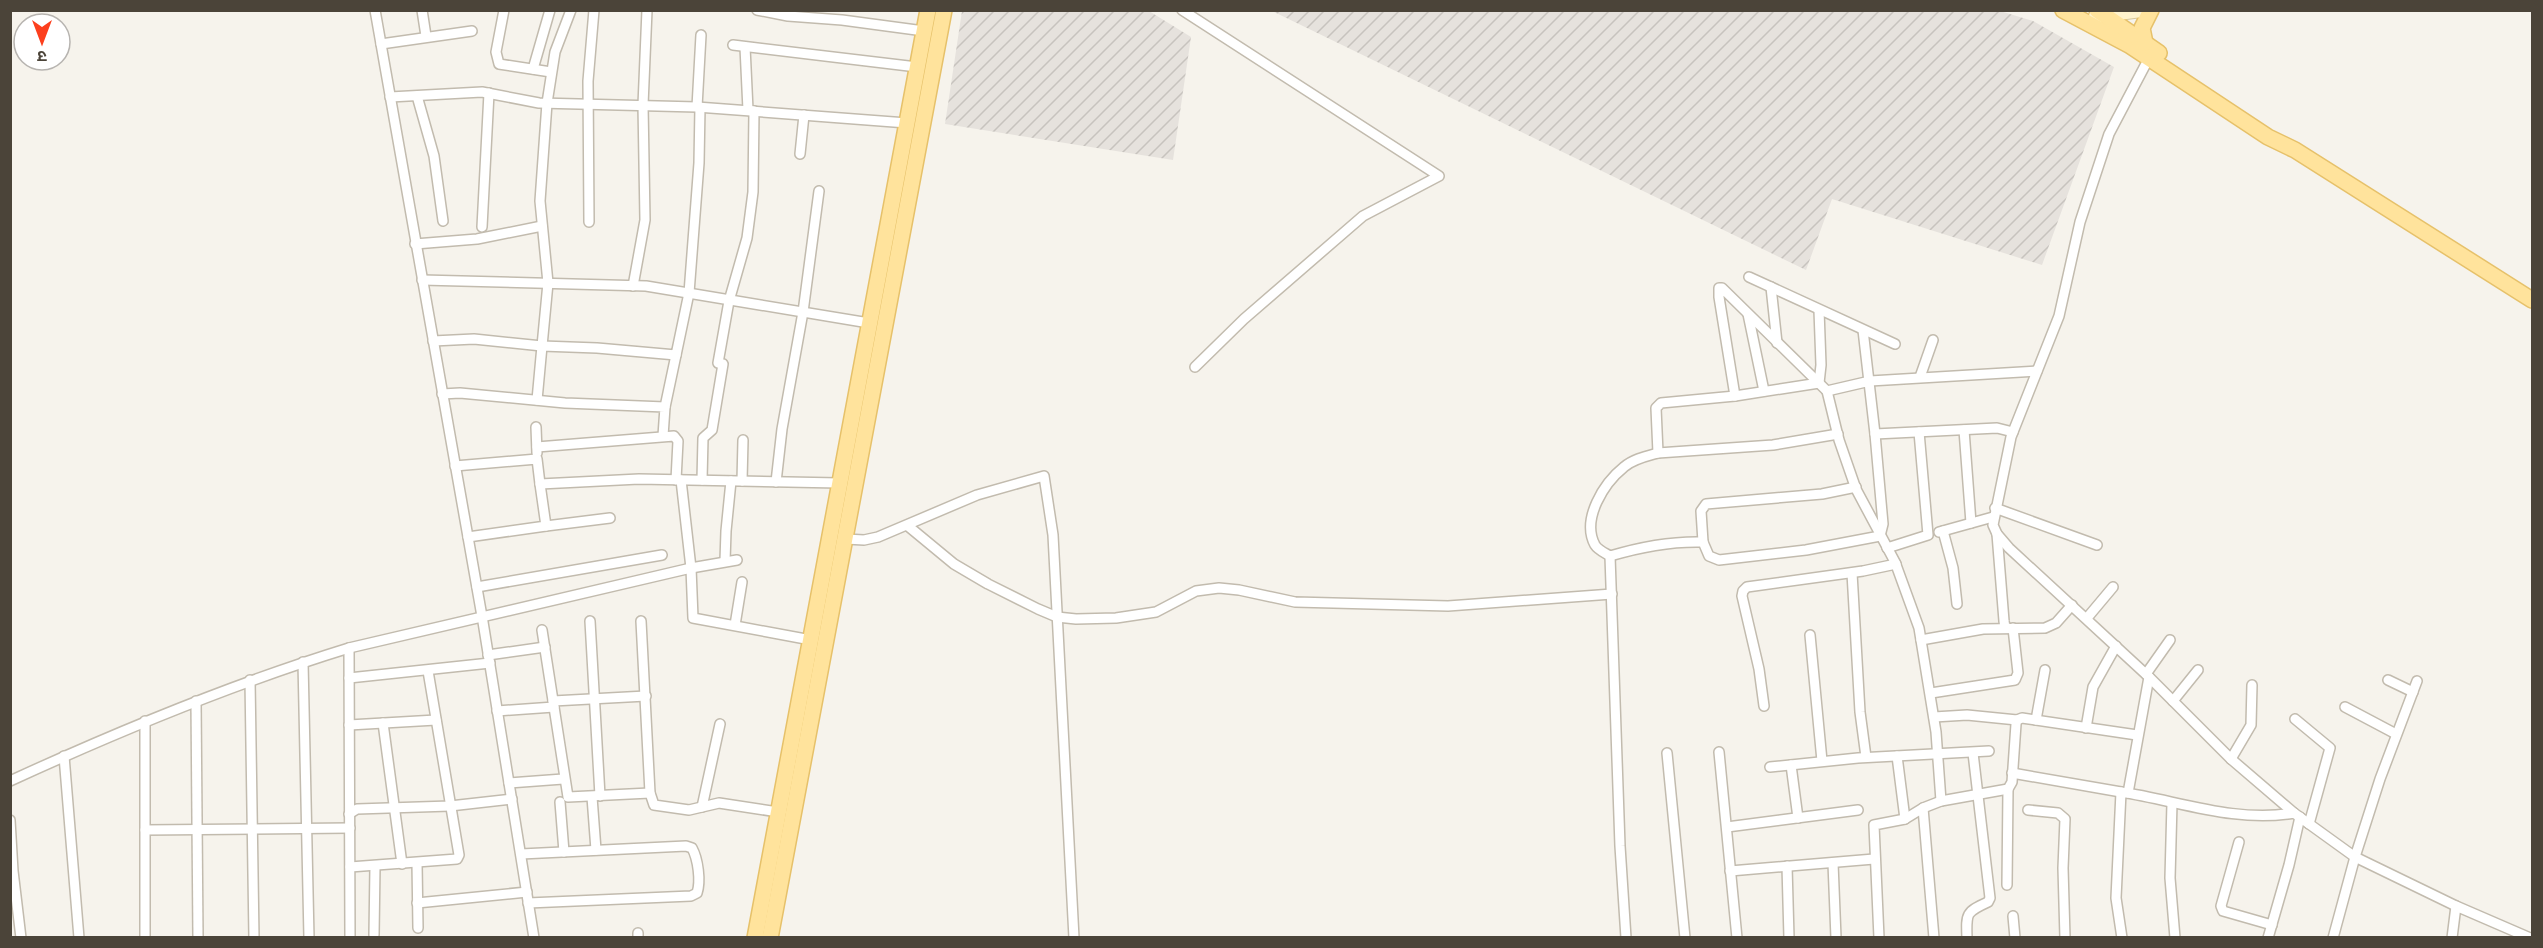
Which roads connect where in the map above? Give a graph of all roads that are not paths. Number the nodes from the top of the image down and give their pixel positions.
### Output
1 (375, 10) edge
2 (422, 10) edge
3 (504, 10) edge
4 (550, 10) edge
5 (571, 10) edge
6 (594, 10) edge
7 (647, 10) edge
8 (757, 10) edge
9 (928, 10) edge
10 (944, 10) edge
11 (1182, 10) edge
12 (2063, 10) edge
13 (2141, 10) edge
14 (2151, 10) edge
15 (2100, 12) edge
16 (2082, 21) junction
17 (472, 31) dead end
18 (924, 31) junction
19 (700, 35) dead end
20 (426, 36) junction
21 (381, 44) junction
22 (733, 45) dead end
23 (745, 47) junction
24 (2147, 51) junction
25 (917, 67) junction
26 (533, 69) junction
27 (551, 72) junction
28 (489, 93) junction
29 (417, 96) junction
30 (390, 97) junction
31 (547, 103) junction
32 (588, 104) junction
33 (643, 105) junction
34 (698, 107) junction
35 (754, 111) junction
36 (804, 115) junction
37 (907, 123) junction
38 (800, 154) dead end
39 (819, 191) dead end
40 (443, 220) dead end
41 (589, 222) dead end
42 (542, 226) junction
43 (482, 227) dead end
44 (415, 244) junction
45 (1749, 278) dead end
46 (422, 280) junction
47 (548, 283) junction
48 (633, 286) junction
49 (1771, 287) junction
50 (689, 293) junction
51 (729, 300) junction
52 (2532, 300) edge
53 (1819, 310) junction
54 (803, 312) junction
55 (1748, 313) junction
56 (869, 323) junction
57 (1863, 330) junction
58 (1933, 340) dead end
59 (433, 341) junction
60 (1777, 343) junction
61 (1895, 345) dead end
62 (542, 346) junction
63 (675, 355) junction
64 (1195, 367) dead end
65 (2037, 371) junction
66 (1920, 377) junction
67 (1870, 381) junction
68 (1819, 383) junction
69 (1764, 391) junction
70 (1827, 391) junction
71 (442, 394) junction
72 (1735, 396) junction
73 (537, 400) junction
74 (665, 407) junction
75 (536, 427) dead end
76 (1964, 430) junction
77 (1919, 432) junction
78 (2013, 432) junction
79 (1838, 434) junction
80 (1875, 434) junction
81 (663, 436) junction
82 (743, 440) dead end
83 (537, 447) junction
84 (1658, 453) junction
85 (537, 459) junction
86 (455, 466) junction
87 (679, 480) junction
88 (702, 480) junction
89 (731, 481) junction
90 (742, 481) junction
91 (776, 482) junction
92 (839, 483) junction
93 (540, 484) junction
94 (1856, 487) junction
95 (1994, 513) junction
96 (610, 518) dead end
97 (1971, 524) junction
98 (546, 526) junction
99 (908, 526) junction
100 (1943, 531) junction
101 (1996, 534) junction
102 (1929, 535) junction
103 (1880, 536) junction
104 (468, 537) junction
105 (846, 539) junction
106 (1704, 542) junction
107 (2097, 545) dead end
108 (1887, 548) junction
109 (662, 555) dead end
110 (1610, 556) junction
111 (737, 560) dead end
112 (725, 561) junction
113 (1896, 564) junction
114 (692, 568) junction
115 (1852, 573) junction
116 (742, 582) dead end
117 (477, 587) junction
118 (2113, 587) dead end
119 (1612, 594) junction
120 (1957, 604) dead end
121 (2072, 605) junction
122 (482, 616) junction
123 (1057, 617) junction
124 (2086, 618) junction
125 (590, 621) dead end
126 (641, 621) dead end
127 (735, 625) junction
128 (2011, 628) junction
129 (542, 630) dead end
130 (1810, 636) dead end
131 (811, 640) junction
132 (1921, 640) junction
133 (2170, 640) dead end
134 (2116, 646) junction
135 (545, 647) junction
136 (349, 648) junction
137 (489, 659) junction
138 (303, 662) junction
139 (2045, 670) dead end
140 (2198, 670) dead end
141 (428, 671) junction
142 (2147, 675) junction
143 (350, 678) junction
144 (2388, 680) dead end
145 (250, 681) junction
146 (2417, 681) dead end
147 (2252, 685) dead end
148 (2413, 692) junction
149 (1931, 693) junction
150 (646, 696) junction
151 (596, 699) junction
152 (196, 700) junction
153 (2173, 701) junction
154 (553, 704) junction
155 (1764, 706) dead end
156 (2345, 707) dead end
157 (497, 711) junction
158 (1934, 717) junction
159 (2295, 719) dead end
160 (436, 720) junction
161 (2018, 720) junction
162 (2036, 720) junction
163 (145, 721) junction
164 (383, 723) junction
165 (720, 724) dead end
166 (350, 725) junction
167 (2086, 728) junction
168 (2396, 734) junction
169 (2137, 735) junction
170 (1989, 751) dead end
171 (1719, 752) dead end
172 (1667, 753) dead end
173 (1973, 753) junction
174 (1938, 754) junction
175 (64, 756) junction
176 (1898, 756) junction
177 (1866, 757) junction
178 (2232, 759) junction
179 (1822, 761) junction
180 (1791, 765) junction
181 (1770, 767) dead end
182 (2012, 773) junction
183 (563, 779) junction
184 (10, 781) edge
185 (509, 783) junction
186 (2008, 789) junction
187 (650, 793) junction
188 (2125, 793) junction
189 (1978, 795) junction
190 (596, 797) junction
191 (512, 799) junction
192 (1941, 801) junction
193 (560, 802) dead end
194 (2172, 803) junction
195 (450, 806) junction
196 (395, 807) junction
197 (702, 807) junction
198 (1923, 808) junction
199 (1858, 810) dead end
200 (2028, 810) dead end
201 (778, 812) junction
202 (350, 814) junction
203 (2297, 815) junction
204 (1798, 818) junction
205 (1905, 819) junction
206 (10, 820) edge
207 (2309, 824) junction
208 (1727, 827) junction
209 (308, 828) junction
210 (350, 828) junction
211 (253, 829) junction
212 (145, 831) junction
213 (198, 831) junction
214 (2239, 842) dead end
215 (596, 850) junction
216 (564, 852) junction
217 (521, 854) junction
218 (2355, 857) junction
219 (1874, 859) junction
220 (417, 863) junction
221 (1833, 863) junction
222 (402, 864) junction
223 (375, 866) junction
224 (1787, 866) junction
225 (350, 867) junction
226 (1730, 871) junction
227 (2007, 885) dead end
228 (527, 892) junction
229 (417, 903) junction
230 (528, 903) junction
231 (2456, 906) junction
232 (2013, 916) dead end
233 (2272, 925) junction
234 (418, 928) dead end
235 (374, 935) dead end
236 (21, 938) edge
237 (79, 938) edge
238 (145, 938) edge
239 (198, 938) edge
240 (254, 938) edge
241 (309, 938) edge
242 (350, 938) edge
243 (534, 938) edge
244 (755, 938) edge
245 (770, 938) edge
246 (1074, 938) edge
247 (1626, 938) edge
248 (1685, 938) edge
249 (1737, 938) edge
250 (1789, 938) edge
251 (1836, 938) edge
252 (1879, 938) edge
253 (1934, 938) edge
254 (1967, 938) edge
255 (2015, 938) edge
256 (2065, 938) edge
257 (2122, 938) edge
258 (2175, 938) edge
259 (2268, 938) edge
260 (2333, 938) edge
261 (2452, 938) edge
262 (2530, 938) edge

1 - 21 street
2 - 20 street
3 - 26 street
4 - 26 street
5 - 27 street
6 - 32 street
7 - 33 street
8 - 18 street
9 - 18 main road
10 - 105 main road
11 - 64 street
12 - 16 main road
13 - 15 main road
14 - 24 main road
15 - 16 main road
15 - 24 main road
16 - 24 main road
17 - 20 street
18 - 25 main road
19 - 34 street
20 - 21 street
21 - 30 street
22 - 23 street
23 - 25 street
23 - 35 street
24 - 52 main road
24 - 65 street
25 - 37 main road
26 - 27 street
27 - 31 street
28 - 29 street
28 - 31 street
28 - 43 street
29 - 30 street
29 - 40 street
30 - 44 street
31 - 32 street
31 - 42 street
32 - 33 street
32 - 41 street
33 - 34 street
33 - 48 street
34 - 35 street
34 - 50 street
35 - 36 street
35 - 51 street
36 - 37 street
36 - 38 street
37 - 56 main road
39 - 54 street
42 - 44 street
42 - 47 street
44 - 46 street
45 - 49 street
46 - 47 street
46 - 59 street
47 - 48 street
47 - 62 street
48 - 50 street
49 - 53 street
49 - 60 street
50 - 51 street
50 - 63 street
51 - 54 street
51 - 88 street
53 - 57 street
53 - 68 street
54 - 56 street
54 - 91 street
55 - 60 street
55 - 69 street
55 - 72 street
56 - 92 main road
57 - 61 street
57 - 67 street
58 - 66 street
59 - 62 street
59 - 71 street
60 - 68 street
62 - 63 street
62 - 73 street
63 - 74 street
65 - 66 street
65 - 78 street
66 - 67 street
67 - 70 street
67 - 80 street
68 - 69 street
68 - 70 street
69 - 72 street
70 - 79 street
71 - 73 street
71 - 86 street
72 - 84 street
73 - 74 street
74 - 81 street
75 - 83 street
76 - 77 street
76 - 78 street
76 - 97 street
77 - 80 street
77 - 102 street
78 - 95 street
79 - 84 street
79 - 94 street
80 - 103 street
81 - 83 street
81 - 87 street
82 - 90 street
83 - 85 street
84 - 110 street
85 - 86 street
85 - 93 street
86 - 104 street
87 - 88 street
87 - 93 street
87 - 114 street
88 - 89 street
89 - 90 street
89 - 112 street
90 - 91 street
91 - 92 street
92 - 131 main road
93 - 98 street
94 - 103 street
94 - 106 street
95 - 97 street
95 - 101 street
95 - 107 street
96 - 98 street
97 - 100 street
98 - 104 street
99 - 105 street
99 - 123 street
99 - 123 street
100 - 102 street
100 - 120 street
101 - 121 street
101 - 128 street
102 - 108 street
103 - 106 street
103 - 108 street
104 - 117 street
105 - 245 main road
106 - 110 street
108 - 113 street
109 - 117 street
110 - 119 street
111 - 112 street
112 - 114 street
113 - 115 street
113 - 132 street
114 - 122 street
114 - 127 street
115 - 155 street
115 - 177 street
116 - 127 street
117 - 122 street
118 - 124 street
119 - 123 street
119 - 247 street
121 - 124 street
121 - 128 street
122 - 136 street
122 - 137 street
123 - 246 street
124 - 134 street
125 - 151 street
126 - 150 street
127 - 131 street
128 - 132 street
128 - 149 street
129 - 135 street
130 - 179 street
131 - 201 main road
132 - 149 street
133 - 142 street
134 - 142 street
134 - 167 street
135 - 137 street
135 - 154 street
136 - 138 street
136 - 143 street
137 - 141 street
137 - 157 street
138 - 145 street
138 - 209 street
139 - 162 street
140 - 153 street
141 - 143 street
141 - 160 street
142 - 153 street
142 - 169 street
143 - 166 street
144 - 148 street
145 - 152 street
145 - 211 street
146 - 148 street
147 - 178 street
148 - 168 street
149 - 158 street
150 - 151 street
150 - 187 street
151 - 154 street
151 - 190 street
152 - 163 street
152 - 213 street
153 - 178 street
154 - 157 street
154 - 183 street
156 - 168 street
157 - 185 street
158 - 161 street
158 - 174 street
159 - 207 street
160 - 164 street
160 - 195 street
161 - 162 street
161 - 182 street
162 - 167 street
163 - 175 street
163 - 212 street
164 - 166 street
164 - 196 street
165 - 197 street
166 - 202 street
167 - 169 street
168 - 218 street
169 - 188 street
170 - 173 street
171 - 208 street
172 - 248 street
173 - 174 street
173 - 189 street
174 - 176 street
174 - 192 street
175 - 184 street
175 - 237 street
176 - 177 street
176 - 205 street
177 - 179 street
178 - 203 street
179 - 180 street
180 - 181 street
180 - 204 street
182 - 186 street
182 - 188 street
183 - 185 street
183 - 190 street
185 - 191 street
186 - 189 street
186 - 227 street
187 - 190 street
187 - 197 street
188 - 194 street
188 - 257 street
189 - 192 street
189 - 254 street
190 - 215 street
191 - 195 street
191 - 217 street
192 - 198 street
193 - 216 street
194 - 203 street
194 - 258 street
195 - 196 street
195 - 220 street
196 - 202 street
196 - 222 street
197 - 201 street
198 - 205 street
198 - 253 street
199 - 204 street
200 - 256 street
201 - 244 main road
202 - 210 street
203 - 207 street
203 - 233 street
204 - 208 street
205 - 219 street
206 - 236 street
207 - 218 street
208 - 226 street
209 - 210 street
209 - 211 street
209 - 241 street
210 - 225 street
211 - 213 street
211 - 240 street
212 - 213 street
212 - 238 street
213 - 239 street
214 - 233 street
215 - 216 street
215 - 230 street
216 - 217 street
217 - 228 street
218 - 231 street
218 - 260 street
219 - 221 street
219 - 252 street
220 - 222 street
220 - 229 street
221 - 224 street
221 - 251 street
222 - 223 street
223 - 225 street
223 - 235 street
224 - 226 street
224 - 250 street
225 - 242 street
226 - 249 street
228 - 229 street
228 - 230 street
229 - 234 street
230 - 243 street
231 - 261 street
231 - 262 street
232 - 255 street
233 - 259 street

